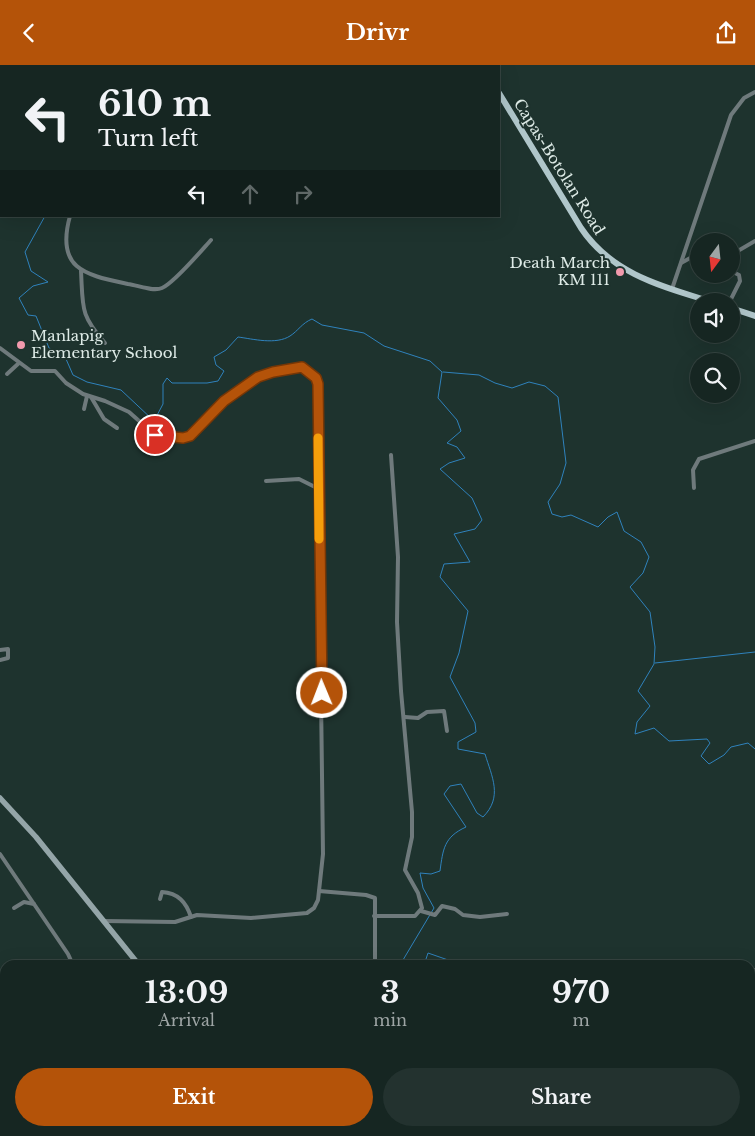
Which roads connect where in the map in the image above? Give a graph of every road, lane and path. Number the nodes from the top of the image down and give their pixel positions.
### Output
1 (755, 92) edge
2 (500, 95) edge
3 (70, 217) edge
4 (212, 240) dead end
5 (755, 241) edge
6 (740, 250) edge
7 (690, 258) edge
8 (681, 263) junction
9 (81, 271) junction
10 (672, 289) junction
11 (690, 295) edge
12 (740, 312) edge
13 (755, 316) edge
14 (105, 343) dead end
15 (0, 348) edge
16 (19, 363) junction
17 (7, 374) dead end
18 (89, 397) junction
19 (84, 409) dead end
20 (117, 428) dead end
21 (755, 441) edge
22 (391, 455) dead end
23 (266, 481) dead end
24 (694, 488) dead end
25 (320, 489) junction
26 (0, 650) edge
27 (0, 660) edge
28 (405, 717) junction
29 (447, 731) dead end
30 (0, 798) edge
31 (0, 854) edge
32 (319, 891) junction
33 (160, 899) dead end
34 (34, 904) junction
35 (14, 908) dead end
36 (421, 911) junction
37 (508, 914) dead end
38 (374, 916) junction
39 (191, 917) junction
40 (104, 921) junction
41 (71, 960) edge
42 (135, 960) edge
43 (375, 960) edge

1 - 8 street
2 - 10 main road, Capas-Botolan Road
3 - 9 street
4 - 9 street
5 - 6 street
7 - 8 street
8 - 10 street
9 - 14 street
10 - 11 main road, Capas-Botolan Road
12 - 13 main road
15 - 16 street
16 - 17 street
16 - 18 street
18 - 19 street
18 - 20 street
18 - 25 street
21 - 24 street
22 - 28 street
23 - 25 street
25 - 32 street
26 - 27 street
28 - 29 street
28 - 36 street
30 - 40 main road
31 - 34 street
32 - 38 street
32 - 39 street
33 - 39 street
34 - 35 street
34 - 41 street
36 - 37 street
36 - 38 street
38 - 43 street
39 - 40 street
40 - 42 main road

